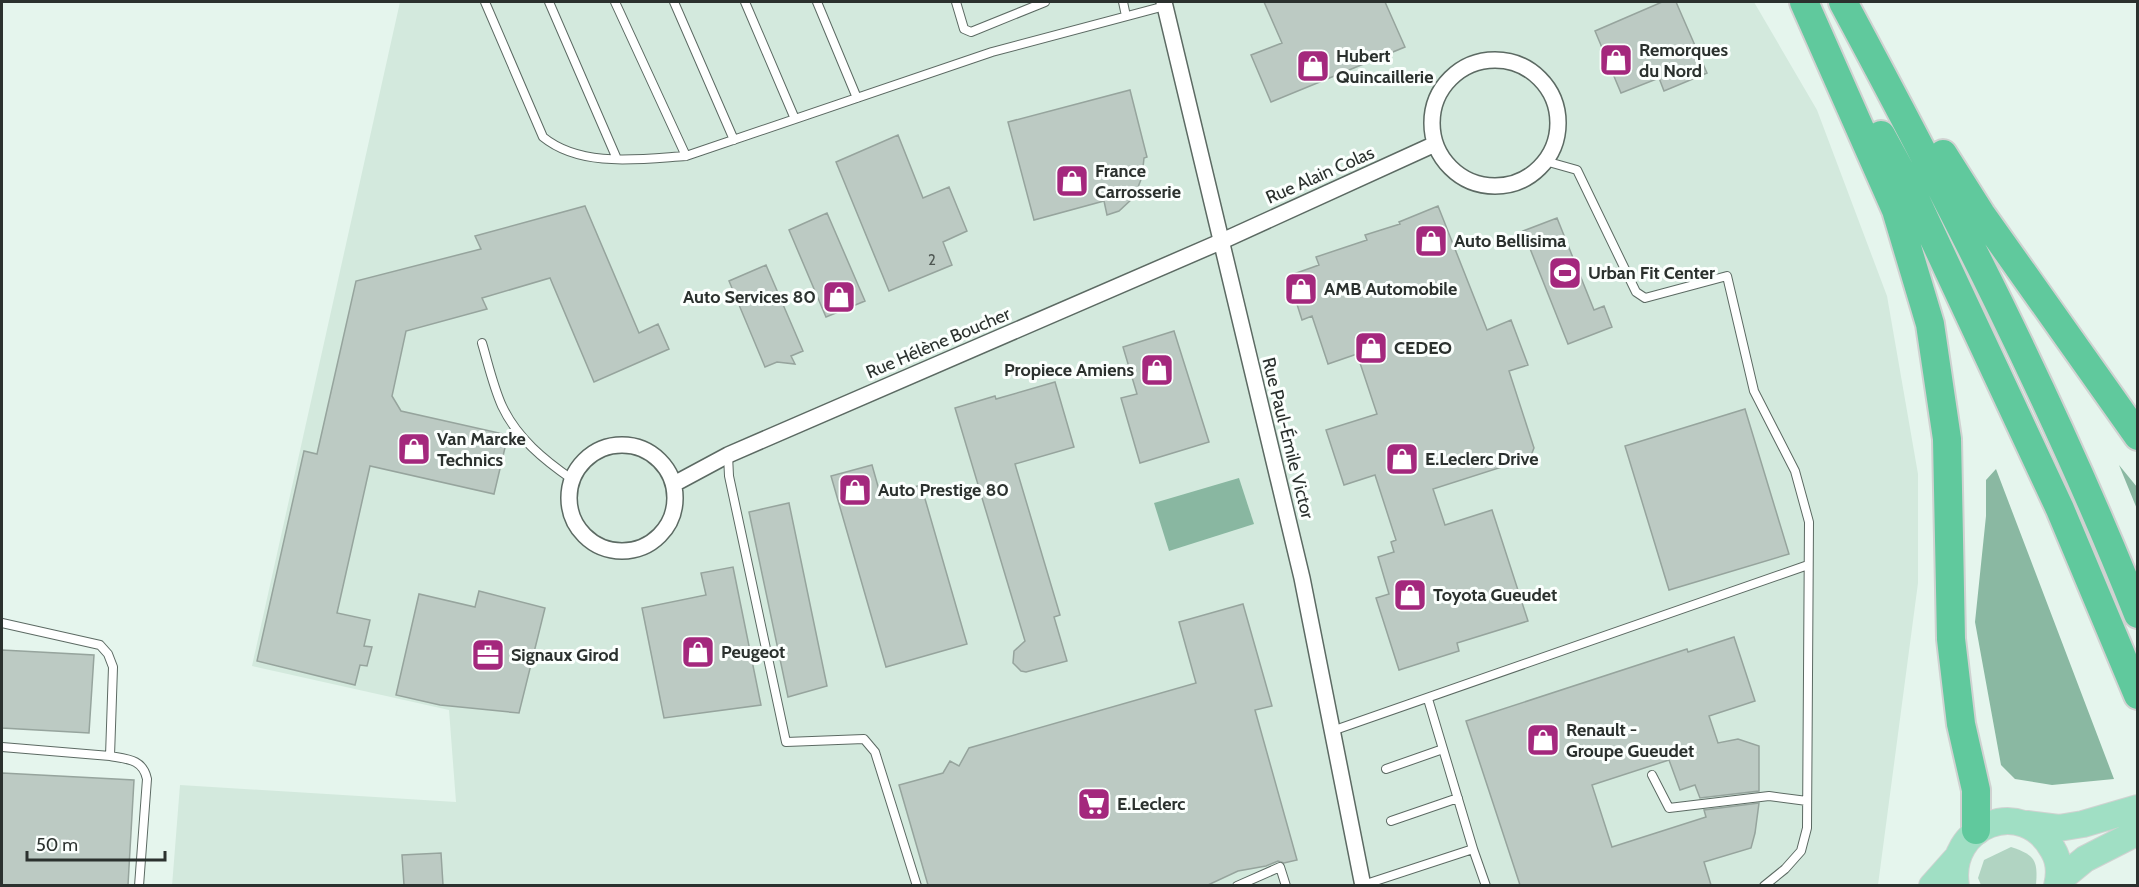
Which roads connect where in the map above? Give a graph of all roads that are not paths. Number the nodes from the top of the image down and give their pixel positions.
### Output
1 (485, 2) edge
2 (549, 2) edge
3 (615, 2) edge
4 (674, 2) edge
5 (745, 2) edge
6 (817, 2) edge
7 (956, 2) edge
8 (1045, 2) edge
9 (1124, 2) edge
10 (1804, 2) edge
11 (1809, 2) edge
12 (1845, 2) edge
13 (1032, 4) edge
14 (1164, 4) edge
15 (1126, 16) junction
16 (857, 98) junction
17 (795, 119) junction
18 (734, 140) junction
19 (1435, 144) junction
20 (686, 156) junction
21 (616, 159) junction
22 (1545, 160) junction
23 (1220, 242) junction
24 (482, 343) dead end
25 (2138, 436) edge
26 (728, 455) junction
27 (573, 480) junction
28 (674, 484) junction
29 (1808, 565) junction
30 (2138, 614) edge
31 (2, 623) edge
32 (2138, 695) edge
33 (1428, 699) junction
34 (1332, 731) junction
35 (2, 747) edge
36 (1443, 749) junction
37 (110, 756) junction
38 (1386, 769) dead end
39 (1652, 775) dead end
40 (1458, 798) junction
41 (1807, 801) junction
42 (2138, 808) edge
43 (1392, 820) dead end
44 (2026, 824) junction
45 (1976, 830) junction
46 (2138, 832) edge
47 (1473, 849) junction
48 (1956, 859) junction
49 (2058, 883) edge
50 (139, 885) edge
51 (917, 885) edge
52 (1237, 885) edge
53 (1286, 885) edge
54 (1363, 885) edge
55 (1486, 885) edge
56 (1764, 885) edge
57 (1932, 885) edge
58 (1956, 885) edge

1 - 21 lane
2 - 21 lane
3 - 20 lane
4 - 18 lane
5 - 17 lane
6 - 16 lane
7 - 13 lane
8 - 13 lane
9 - 15 lane
10 - 45 highway
11 - 32 highway
12 - 25 highway
12 - 30 highway
14 - 15 lane
14 - 23 street, Rue Paul-Émile Victor
15 - 16 lane
16 - 17 lane
17 - 18 lane
18 - 20 lane
19 - 22 street
19 - 22 street
19 - 23 street, Rue Alain Colas
20 - 21 lane
22 - 29 lane
23 - 26 street, Rue Hélène Boucher
23 - 34 street, Rue Paul-Émile Victor
24 - 27 lane
26 - 28 street, Rue Hélène Boucher
26 - 51 lane
27 - 28 street
27 - 28 street
29 - 33 lane
29 - 41 lane
31 - 37 lane
33 - 34 lane
33 - 36 lane
34 - 54 street, Rue Paul-Émile Victor
35 - 37 lane
36 - 38 lane
36 - 40 lane
37 - 50 lane
39 - 41 lane
40 - 43 lane
40 - 47 lane
41 - 56 lane
42 - 44 main road
44 - 45 main road
44 - 49 main road
45 - 48 main road
46 - 49 main road
47 - 54 lane
47 - 55 lane
48 - 57 main road
48 - 58 main road
52 - 53 lane

